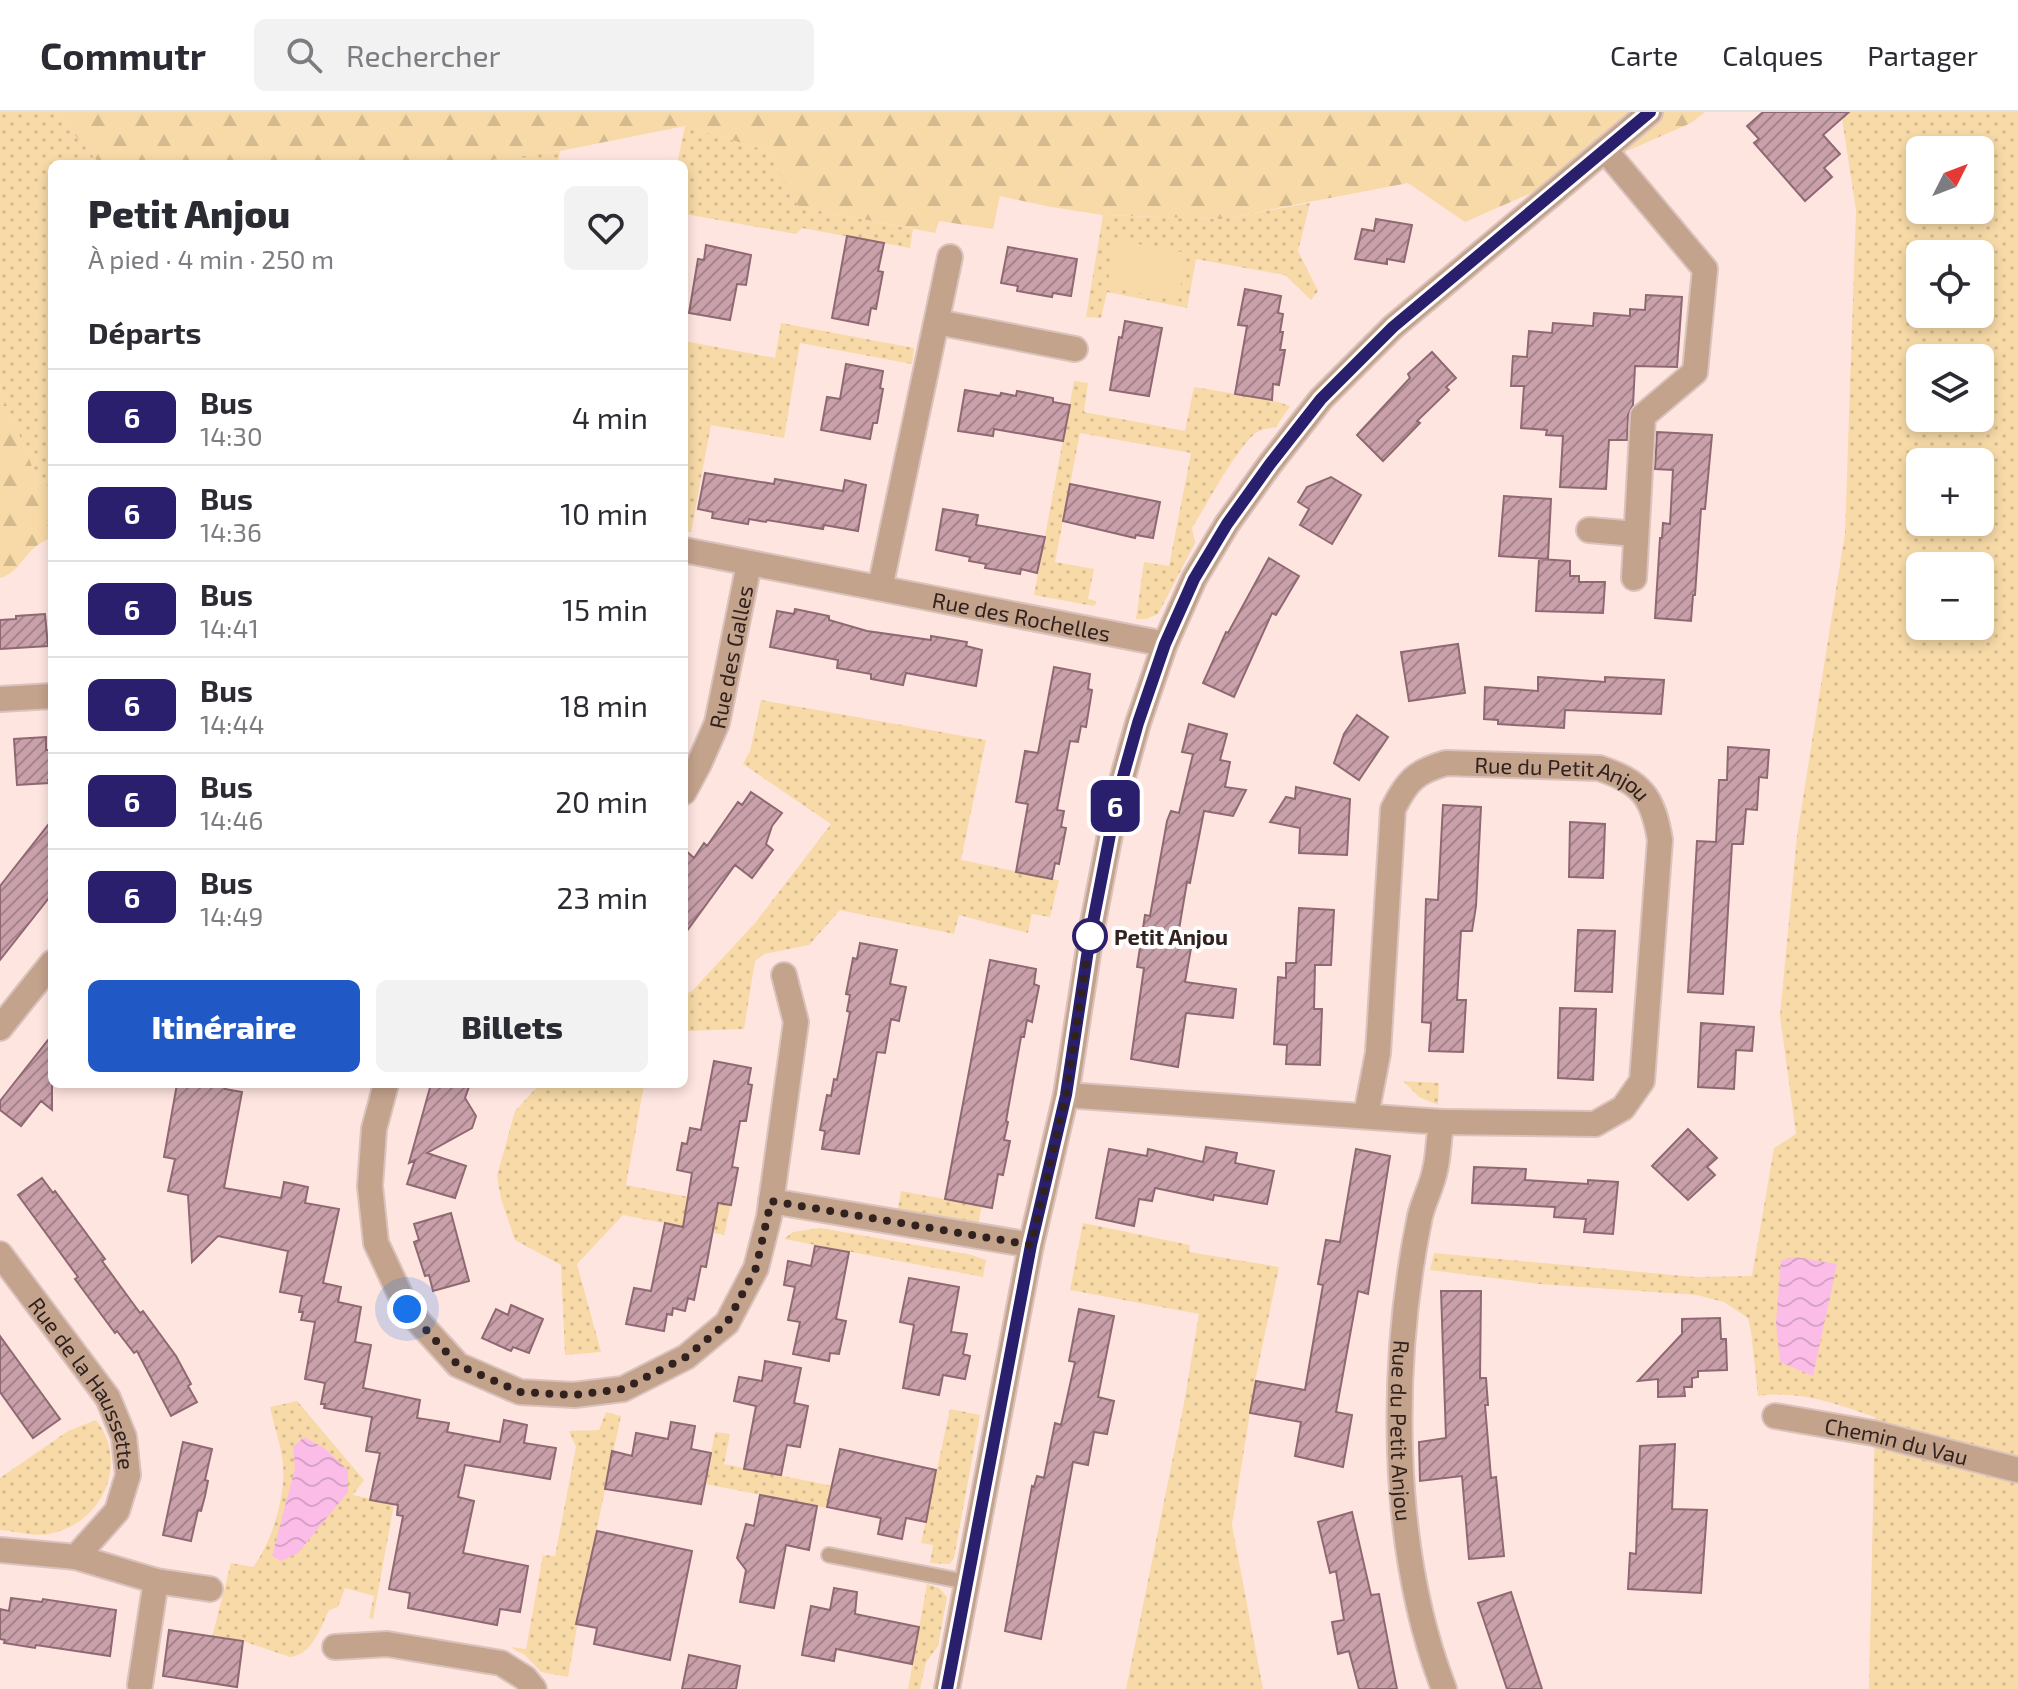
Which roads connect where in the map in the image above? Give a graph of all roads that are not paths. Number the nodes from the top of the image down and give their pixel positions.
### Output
1 (1650, 112) edge
2 (1605, 150) junction
3 (950, 257) dead end
4 (937, 322) junction
5 (1075, 349) dead end
6 (1589, 530) dead end
7 (1636, 534) junction
8 (688, 551) edge
9 (749, 564) junction
10 (1634, 578) dead end
11 (880, 588) junction
12 (1165, 644) junction
13 (48, 696) edge
14 (0, 699) edge
15 (688, 785) edge
16 (48, 968) edge
17 (784, 975) dead end
18 (0, 1028) edge
19 (385, 1088) edge
20 (1066, 1095) junction
21 (1366, 1115) junction
22 (1442, 1122) junction
23 (771, 1201) junction
24 (1031, 1245) junction
25 (0, 1254) edge
26 (1775, 1416) dead end
27 (2018, 1470) edge
28 (0, 1550) edge
29 (829, 1555) dead end
30 (76, 1557) junction
31 (156, 1581) junction
32 (967, 1582) junction
33 (210, 1589) dead end
34 (335, 1647) dead end
35 (140, 1685) dead end
36 (534, 1689) edge
37 (947, 1689) edge
38 (1444, 1689) edge

1 - 2 street
2 - 7 street
2 - 12 street
3 - 4 street
4 - 5 street
4 - 11 street
6 - 7 street
7 - 10 street
8 - 9 street, Rue des Rochelles
9 - 11 street, Rue des Rochelles
9 - 15 street, Rue des Galles
11 - 12 street, Rue des Rochelles
12 - 20 street
13 - 14 street
16 - 18 street
17 - 23 street
19 - 23 street
20 - 21 street, Rue du Petit Anjou
20 - 24 street
21 - 22 street, Rue du Petit Anjou
21 - 22 street, Rue du Petit Anjou
22 - 38 street, Rue du Petit Anjou
23 - 24 street
24 - 32 street
25 - 30 street, Rue de la Haussette
26 - 27 street, Chemin du Vau
28 - 30 street
29 - 32 lane
30 - 31 street
31 - 33 street
31 - 35 street
32 - 37 street
34 - 36 street

